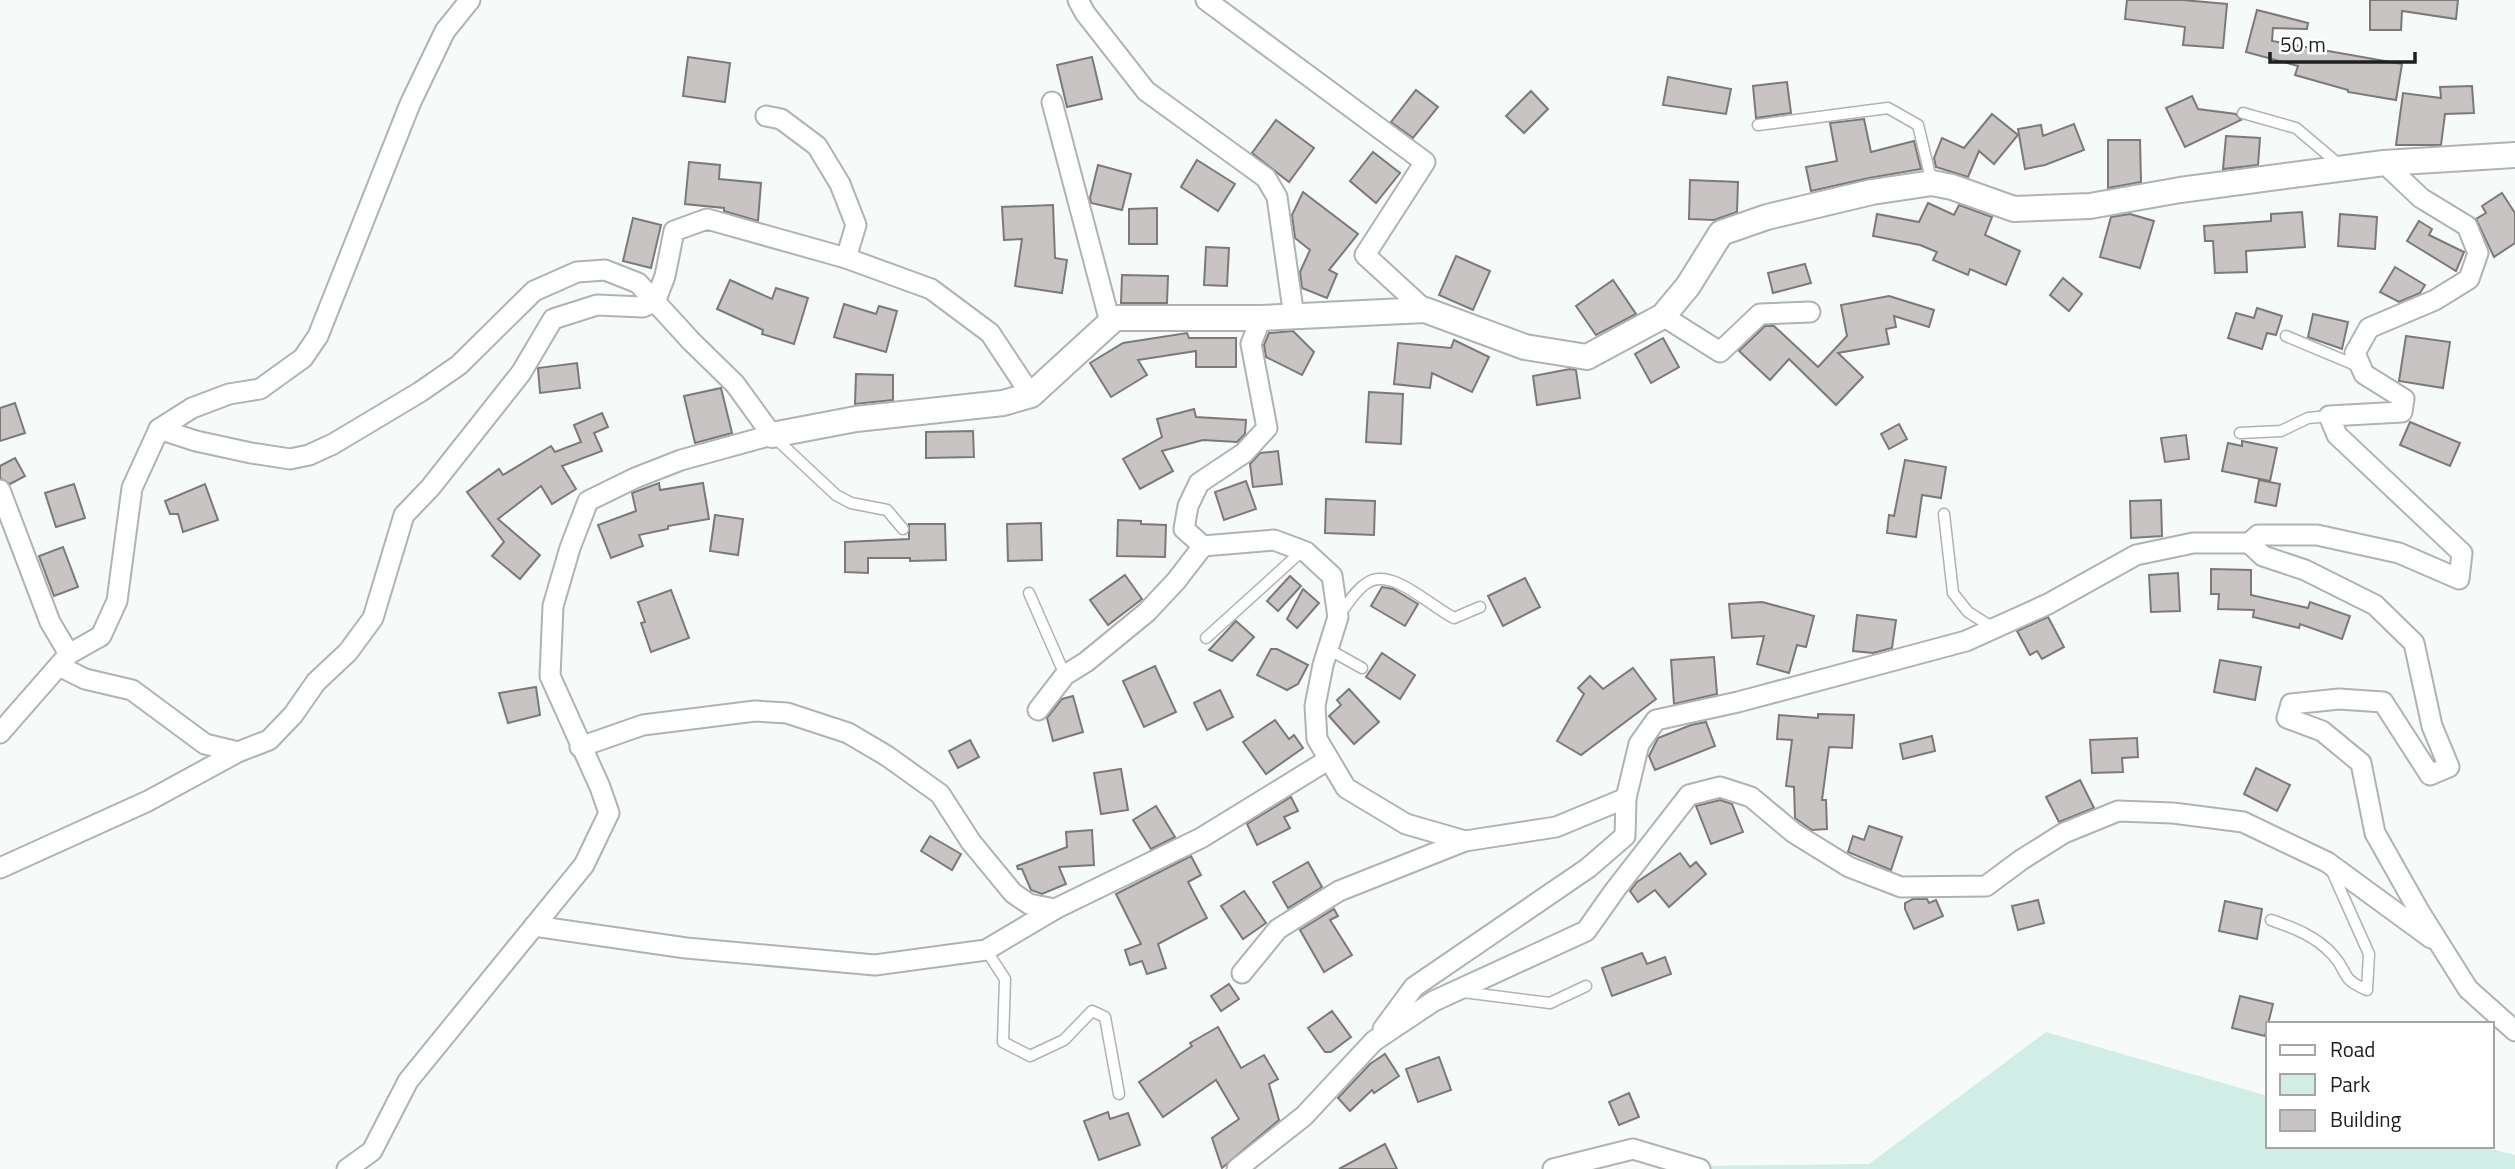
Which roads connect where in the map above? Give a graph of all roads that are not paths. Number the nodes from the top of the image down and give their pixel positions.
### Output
1 (470, 0) edge
2 (1078, 0) edge
3 (1206, 0) edge
4 (1052, 102) dead end
5 (2243, 113) dead end
6 (766, 116) dead end
7 (1758, 125) dead end
8 (2515, 155) edge
9 (2384, 163) junction
10 (2344, 168) junction
11 (1931, 183) junction
12 (846, 258) junction
13 (655, 302) junction
14 (1425, 310) junction
15 (1810, 312) dead end
16 (1663, 316) junction
17 (1294, 317) junction
18 (1261, 318) junction
19 (1110, 322) junction
20 (2286, 336) dead end
21 (2361, 368) junction
22 (1031, 395) junction
23 (2329, 416) junction
24 (159, 429) junction
25 (2240, 433) dead end
26 (772, 435) junction
27 (0, 490) edge
28 (1944, 513) dead end
29 (903, 529) dead end
30 (2249, 544) junction
31 (1203, 546) junction
32 (1302, 551) junction
33 (1029, 593) dead end
34 (1480, 607) dead end
35 (1338, 617) junction
36 (1996, 629) junction
37 (1206, 638) dead end
38 (1328, 649) junction
39 (64, 660) junction
40 (1362, 668) dead end
41 (1065, 675) junction
42 (1038, 710) dead end
43 (0, 733) edge
44 (580, 747) junction
45 (237, 752) junction
46 (1328, 760) junction
47 (1626, 798) junction
48 (1465, 841) junction
49 (2328, 862) junction
50 (0, 868) edge
51 (1055, 909) junction
52 (2271, 920) dead end
53 (534, 926) junction
54 (2440, 945) junction
55 (986, 950) junction
56 (1242, 973) dead end
57 (1586, 986) dead end
58 (1456, 991) junction
59 (2515, 1031) edge
60 (1374, 1041) junction
61 (1119, 1094) dead end
62 (347, 1169) edge
63 (1237, 1169) edge
64 (1553, 1169) edge
65 (1700, 1169) edge

1 - 24 street
2 - 17 street
3 - 14 street
4 - 19 street
5 - 10 lane
6 - 12 street
7 - 11 lane
8 - 9 street
9 - 10 street
9 - 21 street
10 - 11 street
11 - 16 street
12 - 13 street
12 - 22 street
13 - 24 street
13 - 26 street
13 - 45 street
14 - 16 street
14 - 17 street
15 - 16 street
17 - 18 street
18 - 19 street
18 - 31 street
19 - 22 street
20 - 21 lane
21 - 23 street
22 - 26 street
23 - 25 lane
23 - 30 street
24 - 39 street
26 - 29 lane
26 - 44 street
27 - 39 street
28 - 36 lane
30 - 36 street
30 - 54 street
31 - 32 street
31 - 41 street
32 - 35 street
32 - 37 lane
33 - 41 lane
34 - 35 lane
35 - 38 street
36 - 47 street
38 - 40 lane
38 - 46 street
39 - 43 street
39 - 45 street
41 - 42 street
44 - 51 street
44 - 53 street
45 - 50 street
46 - 48 street
46 - 51 street
47 - 48 street
47 - 60 street
48 - 56 street
49 - 52 lane
49 - 54 street
49 - 58 street
51 - 55 street
53 - 55 street
53 - 62 street
54 - 59 street
55 - 61 lane
57 - 58 lane
58 - 60 street
60 - 63 street
64 - 65 street

